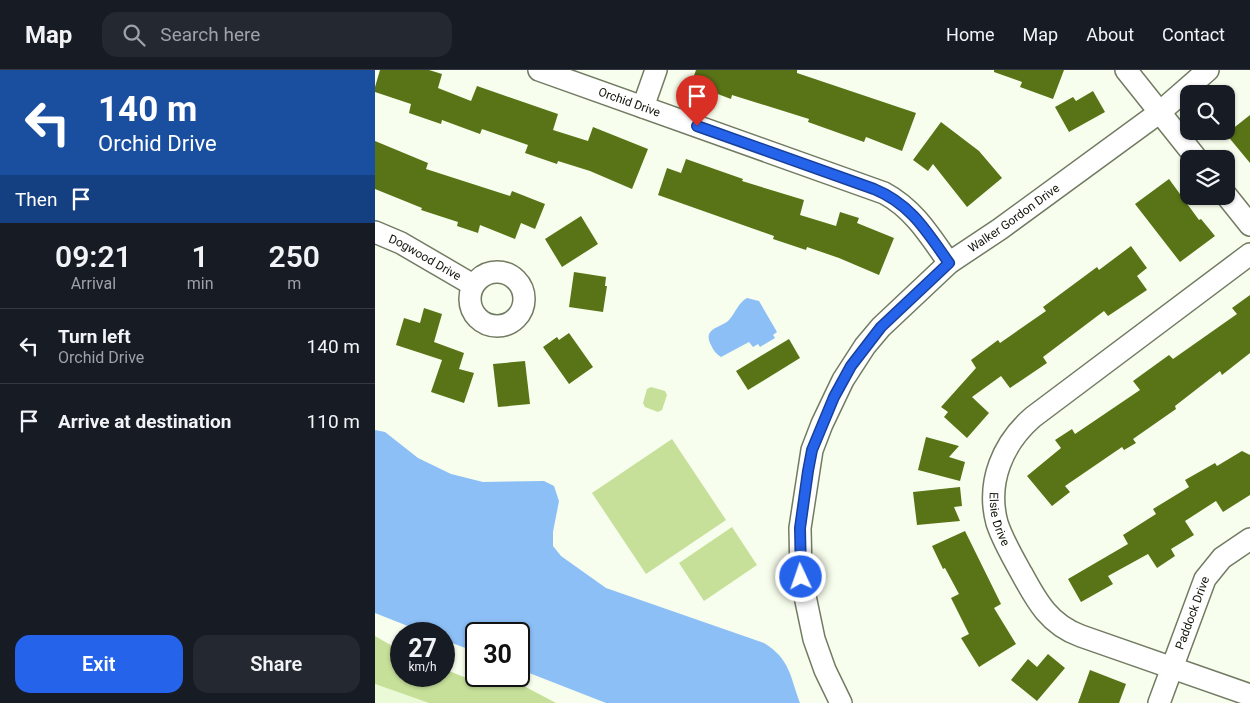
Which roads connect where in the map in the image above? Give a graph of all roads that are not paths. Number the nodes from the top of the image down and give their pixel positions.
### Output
1 (539, 70) edge
2 (656, 70) edge
3 (1126, 70) edge
4 (1208, 70) edge
5 (643, 107) junction
6 (1160, 112) junction
7 (1190, 150) edge
8 (1234, 205) edge
9 (1250, 225) edge
10 (375, 232) edge
11 (1250, 254) edge
12 (949, 263) junction
13 (473, 285) dead end
14 (1250, 539) edge
15 (1172, 667) junction
16 (1250, 695) edge
17 (841, 703) edge
18 (1159, 703) edge

1 - 5 street, Orchid Drive
2 - 5 street
3 - 6 street
4 - 6 street, Walker Gordon Drive
5 - 12 street, Orchid Drive
6 - 7 street
6 - 12 street, Walker Gordon Drive
8 - 9 street
10 - 13 street, Dogwood Drive
11 - 15 street, Elsie Drive
12 - 17 street, Walker Gordon Drive
14 - 15 street, Paddock Drive
15 - 16 street, Elsie Drive
15 - 18 street, Paddock Drive

